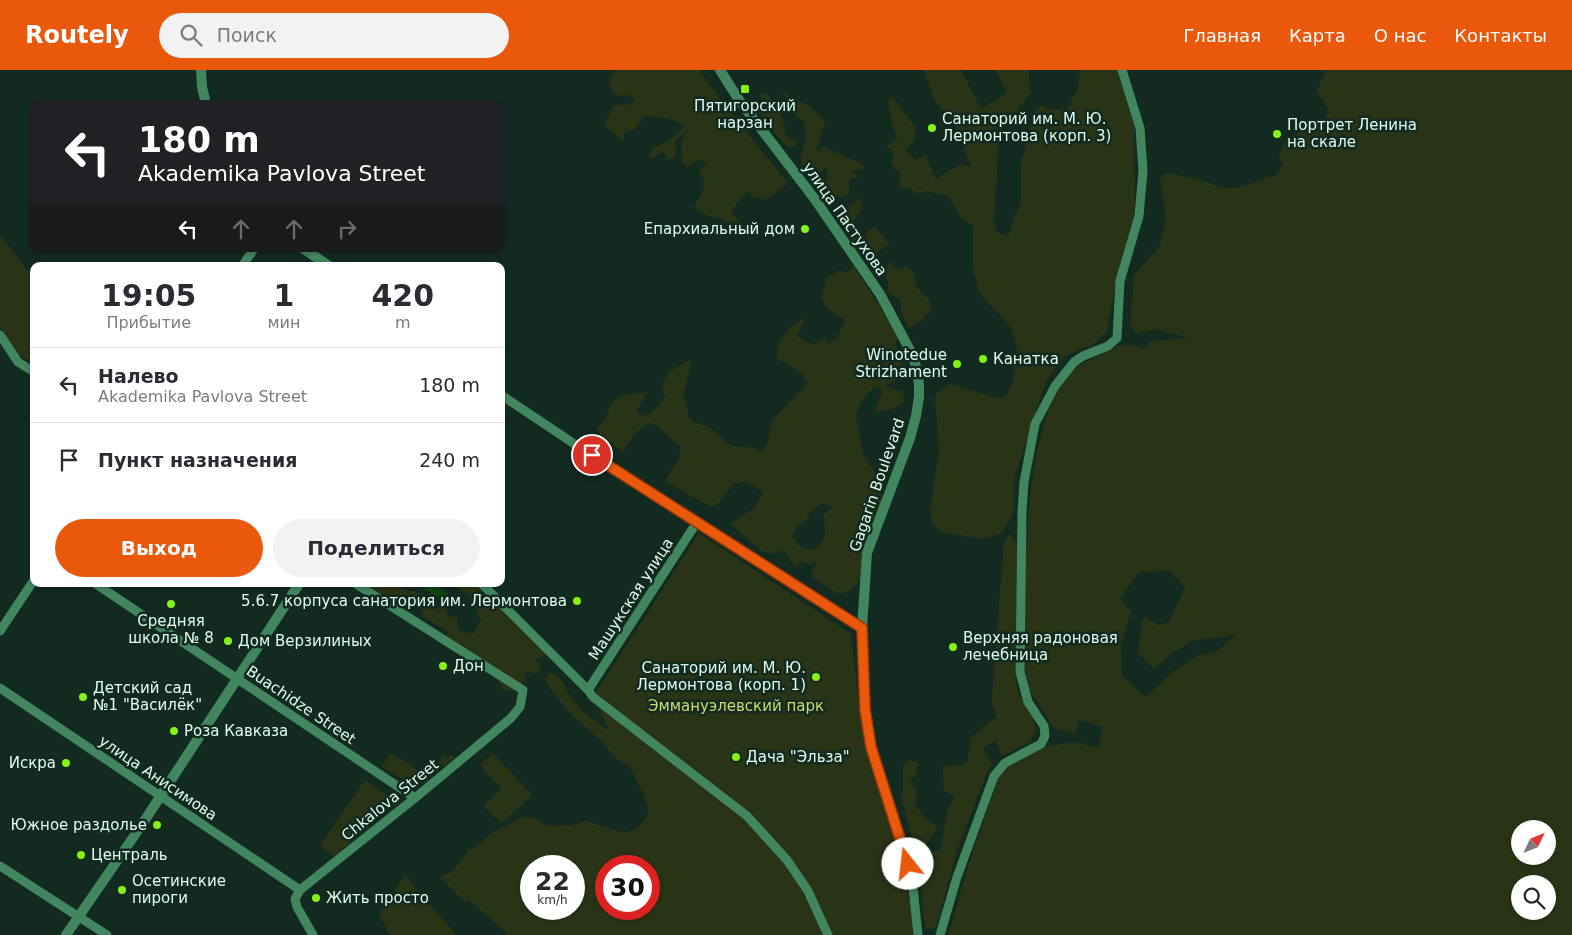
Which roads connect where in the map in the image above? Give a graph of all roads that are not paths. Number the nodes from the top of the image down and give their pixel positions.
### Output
1 (201, 70) edge
2 (720, 70) edge
3 (1122, 70) edge
4 (205, 100) edge
5 (308, 252) edge
6 (322, 262) edge
7 (0, 335) edge
8 (30, 370) edge
9 (919, 397) joint
10 (505, 398) edge
11 (697, 522) junction
12 (30, 586) edge
13 (100, 587) edge
14 (297, 587) edge
15 (361, 587) edge
16 (485, 587) edge
17 (862, 628) junction
18 (0, 631) edge
19 (238, 679) junction
20 (0, 688) edge
21 (588, 690) junction
22 (161, 796) junction
23 (415, 798) junction
24 (0, 866) edge
25 (300, 890) junction
26 (79, 917) junction
27 (66, 935) edge
28 (107, 935) edge
29 (313, 935) edge
30 (828, 935) edge
31 (918, 935) edge
32 (940, 935) edge

1 - 4 street
2 - 9 street, улица Пастухова
3 - 32 street
5 - 6 street
7 - 8 street
9 - 17 street, Gagarin Boulevard
10 - 11 street
11 - 17 street
11 - 21 street, Машукская улица
12 - 18 street
13 - 19 street, Buachidze Street
14 - 19 street
15 - 23 street, Chkalova Street
16 - 21 street
17 - 31 street, Gagarin Boulevard
19 - 22 street
19 - 23 street, Buachidze Street
20 - 22 street, улица Анисимова
21 - 30 street
22 - 25 street, улица Анисимова
22 - 26 street
23 - 25 street, Chkalova Street
24 - 26 street
25 - 29 street
26 - 27 street
26 - 28 street

